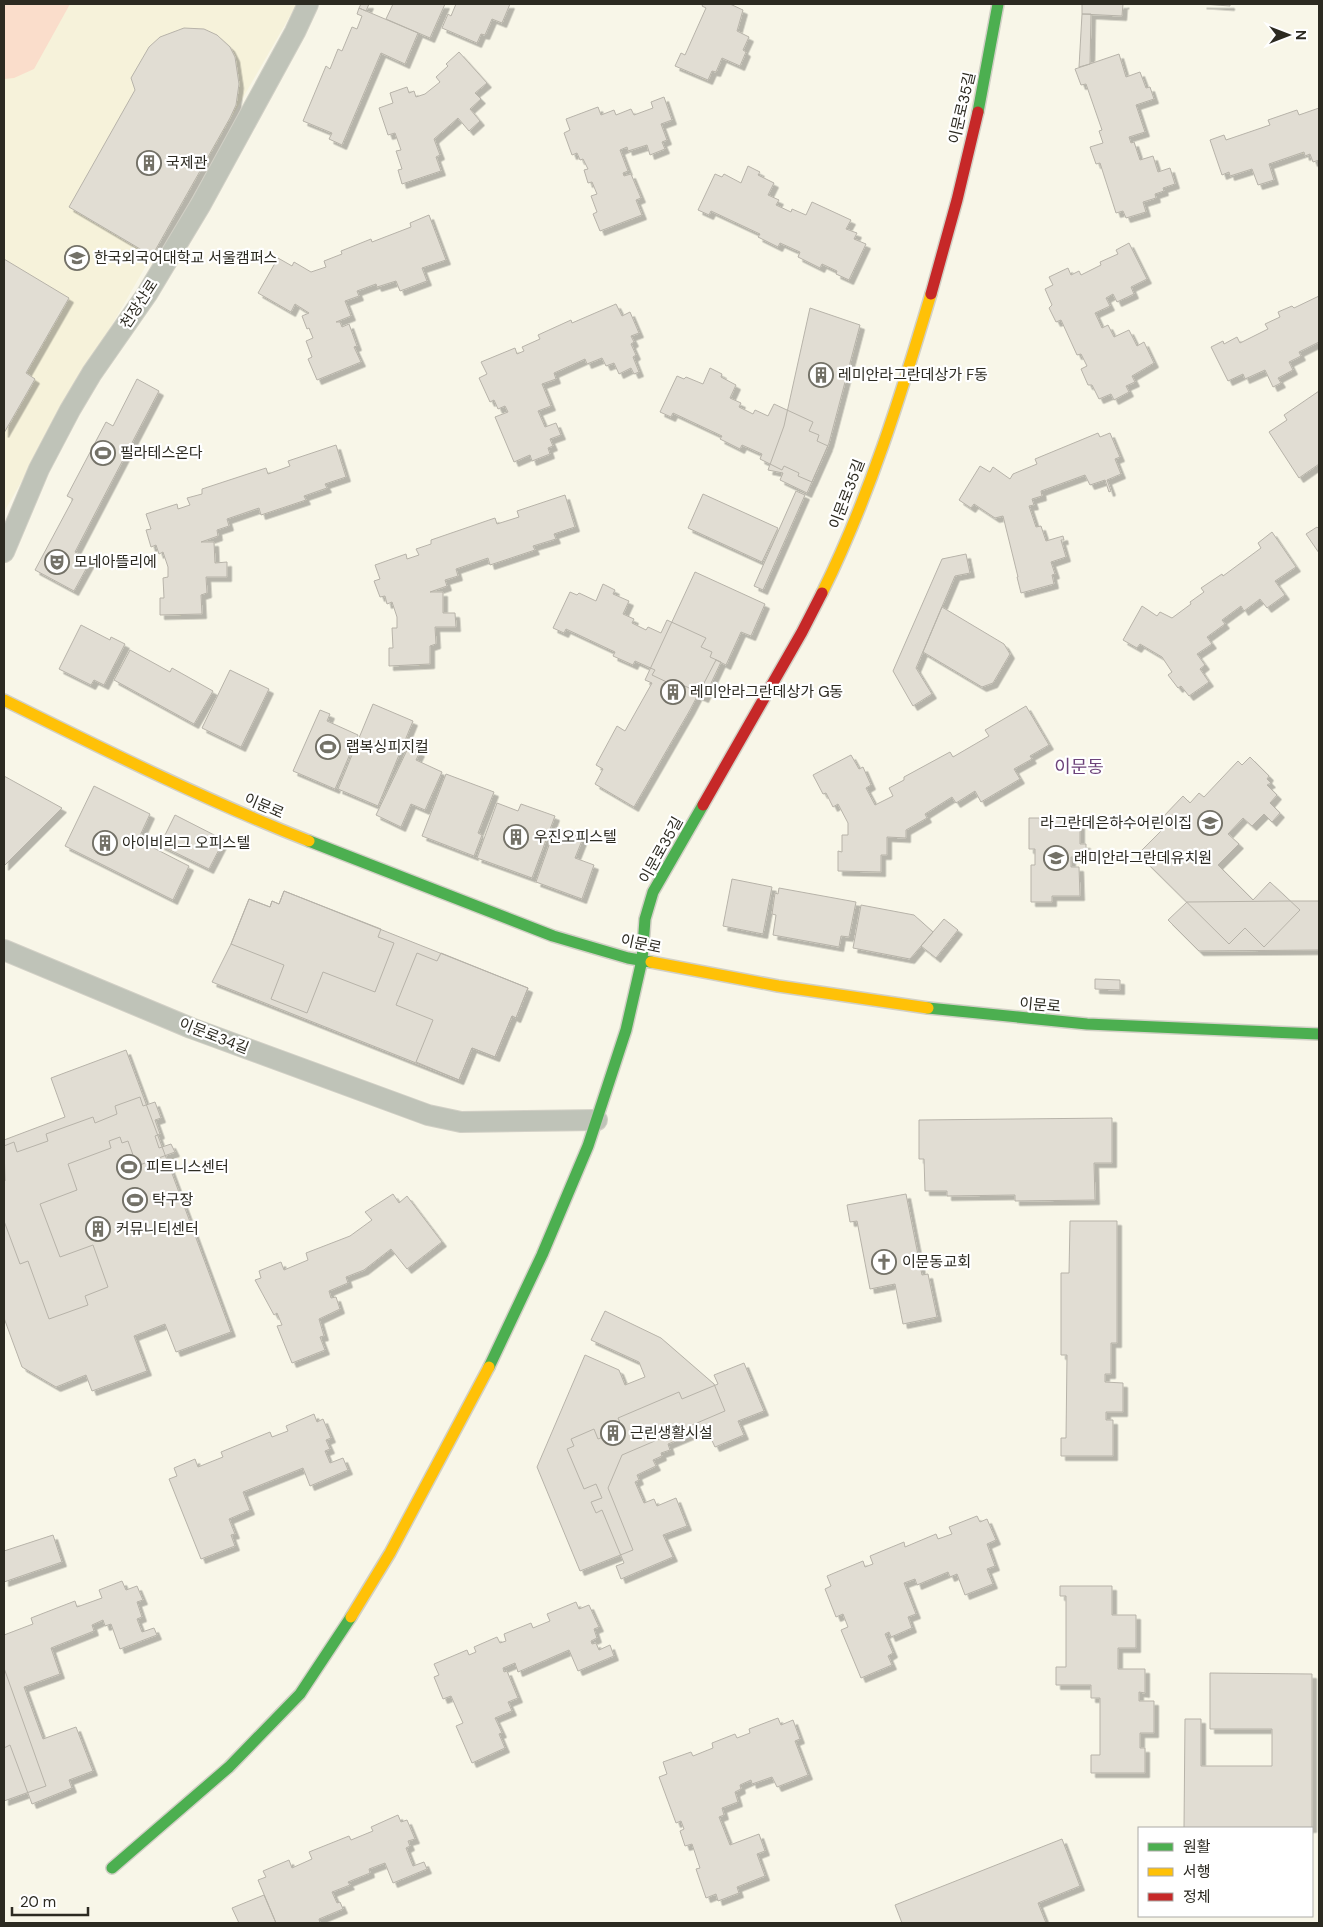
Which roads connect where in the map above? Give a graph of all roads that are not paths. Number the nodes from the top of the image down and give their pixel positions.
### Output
1 (308, 4) edge
2 (998, 4) edge
3 (4, 552) edge
4 (4, 700) edge
5 (4, 950) edge
6 (642, 960) junction
7 (1319, 1034) edge
8 (597, 1120) junction
9 (112, 1868) dead end

1 - 3 street, 천장산로
2 - 6 street, 이문로35길
4 - 6 street, 이문로
5 - 8 street, 이문로34길
6 - 7 street, 이문로
6 - 8 street, 이문로35길
8 - 9 street, 이문로35길

